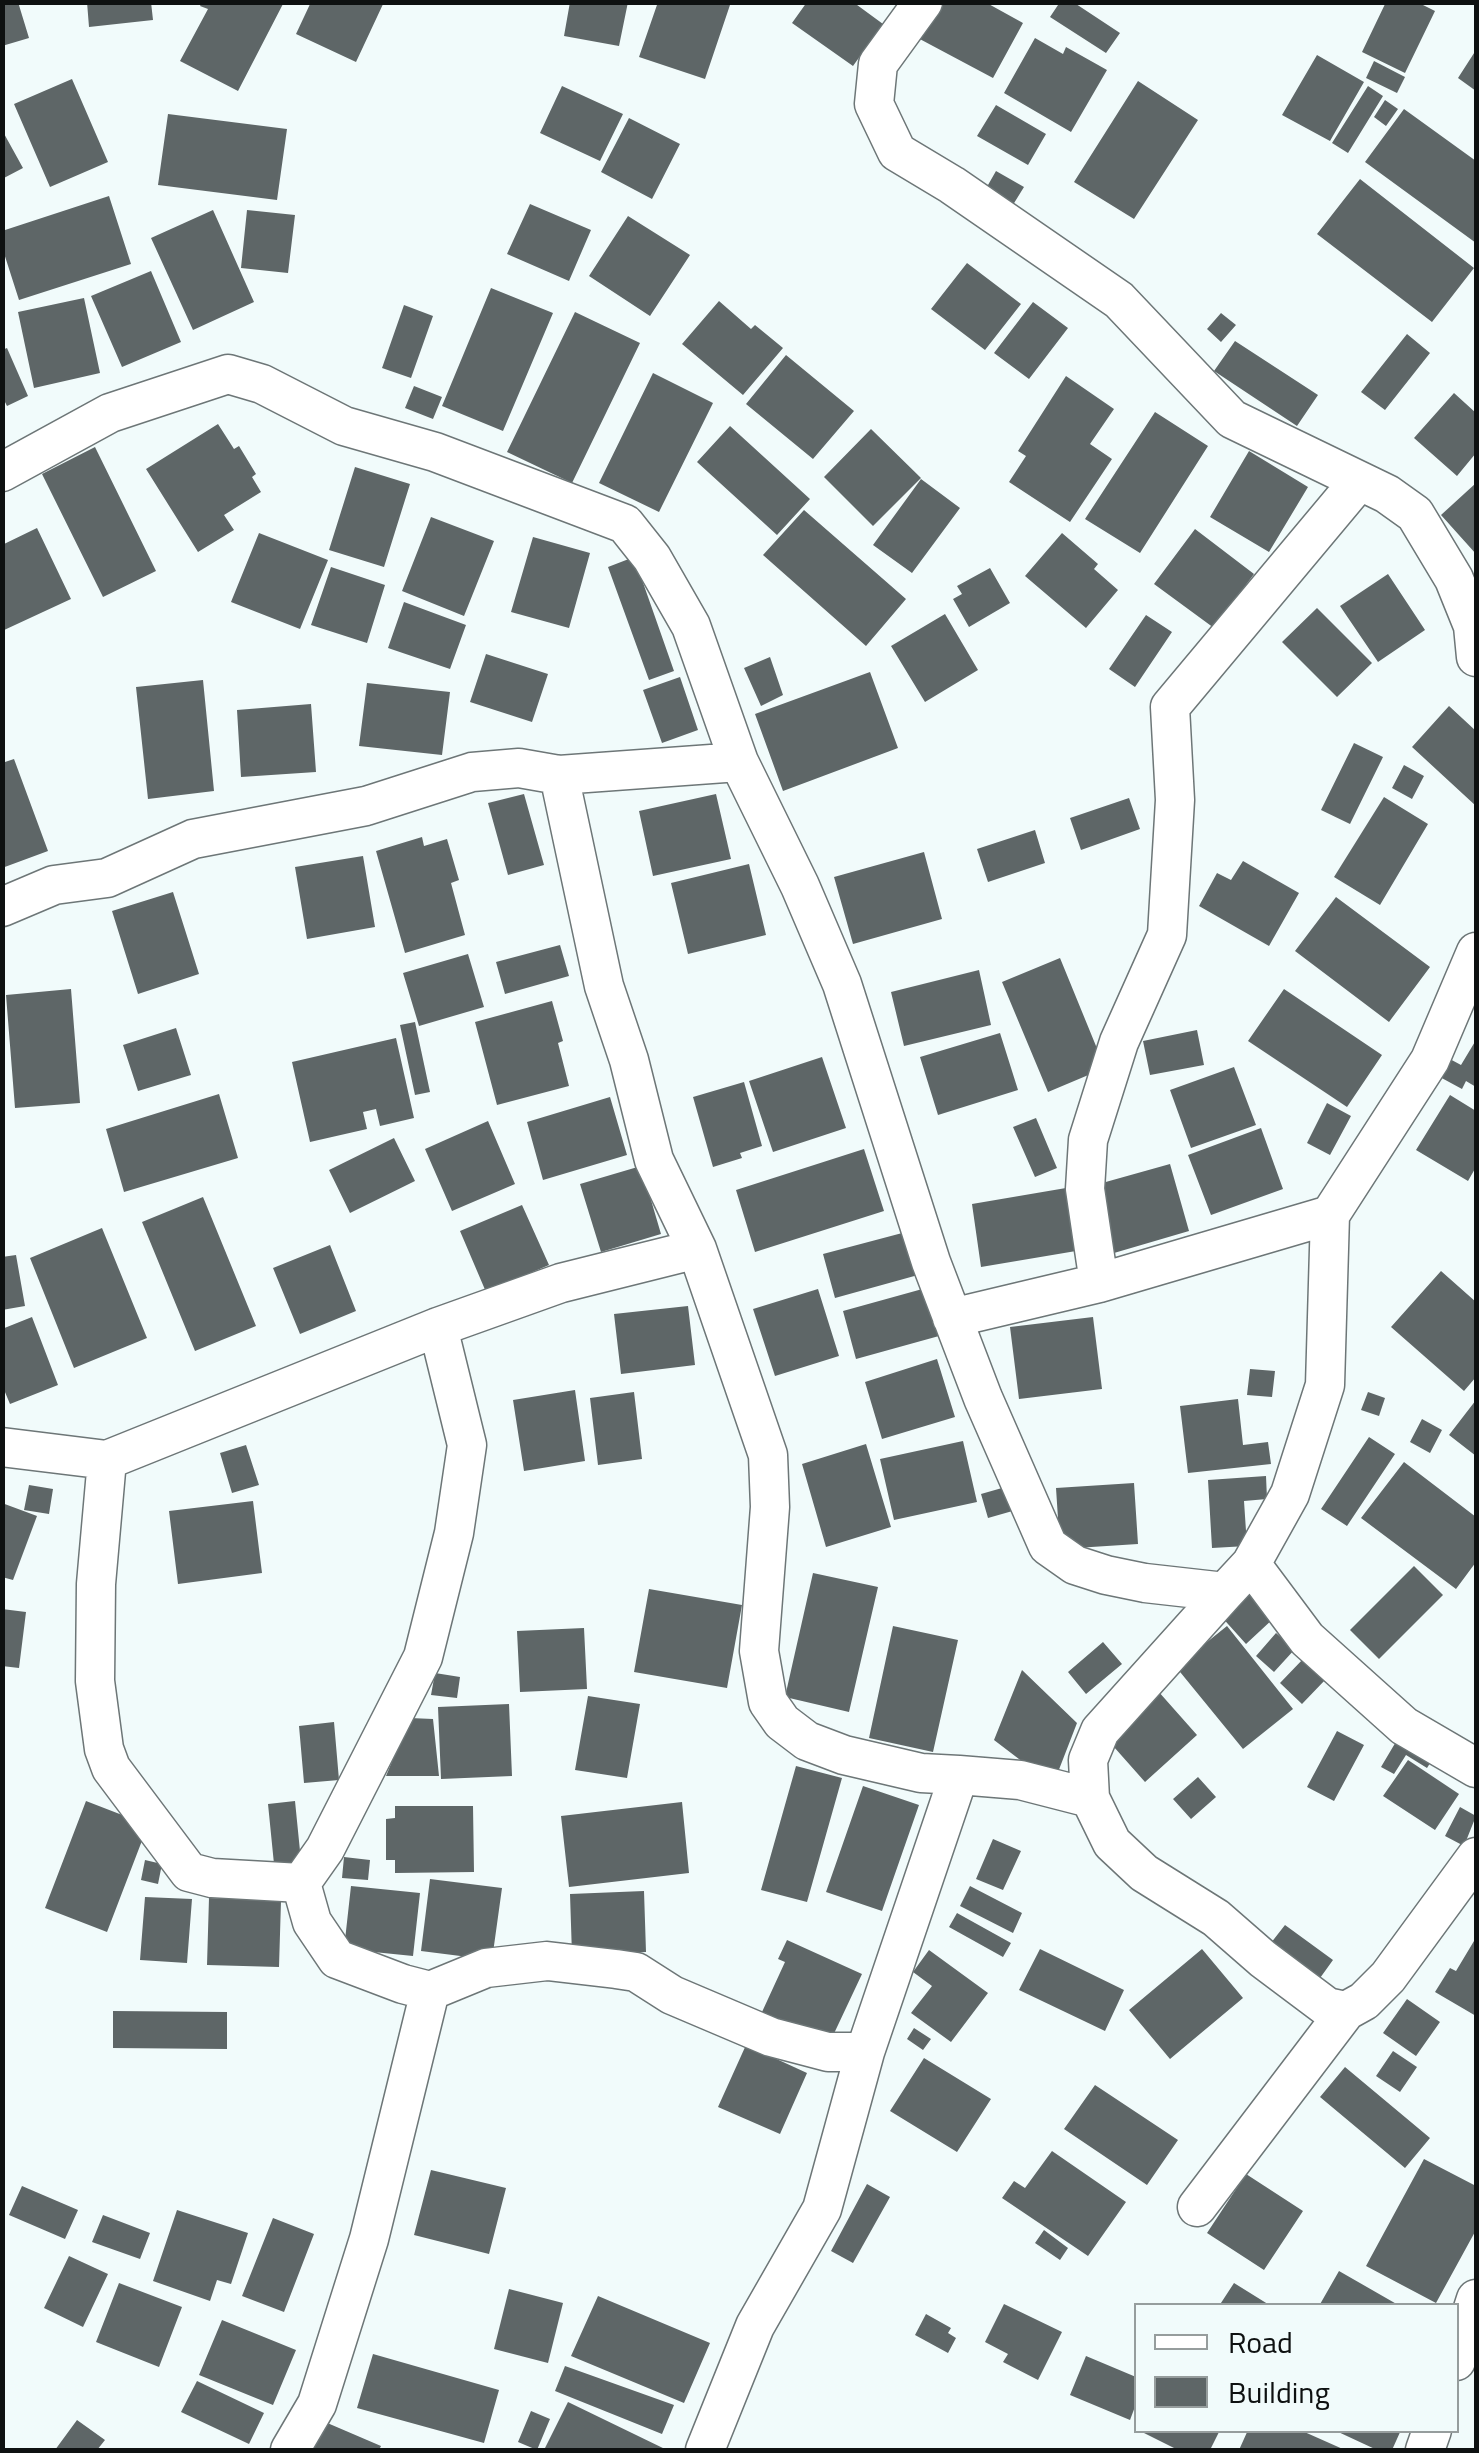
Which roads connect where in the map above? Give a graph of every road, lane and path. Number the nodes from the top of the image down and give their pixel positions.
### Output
1 (922, 2) edge
2 (2, 472) edge
3 (1359, 480) junction
4 (1476, 657) edge
5 (740, 762) junction
6 (559, 775) junction
7 (2, 907) edge
8 (1476, 952) edge
9 (1330, 1215) junction
10 (697, 1250) junction
11 (1099, 1283) junction
12 (952, 1318) junction
13 (438, 1328) junction
14 (2, 1447) edge
15 (107, 1460) junction
16 (1251, 1564) junction
17 (1225, 1592) junction
18 (1476, 1768) edge
19 (958, 1775) junction
20 (1090, 1798) junction
21 (1476, 1858) edge
22 (301, 1883) junction
23 (430, 1991) junction
24 (1346, 2011) junction
25 (865, 2052) junction
26 (1196, 2208) dead end
27 (1476, 2299) edge
28 (1459, 2351) edge
29 (290, 2450) edge
30 (706, 2450) edge

1 - 3 street
2 - 5 street
3 - 4 street
3 - 11 street
5 - 6 street
5 - 12 street
6 - 7 street
6 - 10 street
8 - 9 street
9 - 11 street
9 - 16 street
10 - 13 street
10 - 19 street
11 - 12 street
12 - 17 street
13 - 15 street
13 - 22 street
14 - 15 street
15 - 22 street
16 - 17 street
16 - 18 street
17 - 20 street
19 - 20 street
19 - 25 street
20 - 24 street
21 - 24 street
22 - 23 street
23 - 25 street
23 - 29 street
24 - 26 street
25 - 30 street
27 - 28 street

